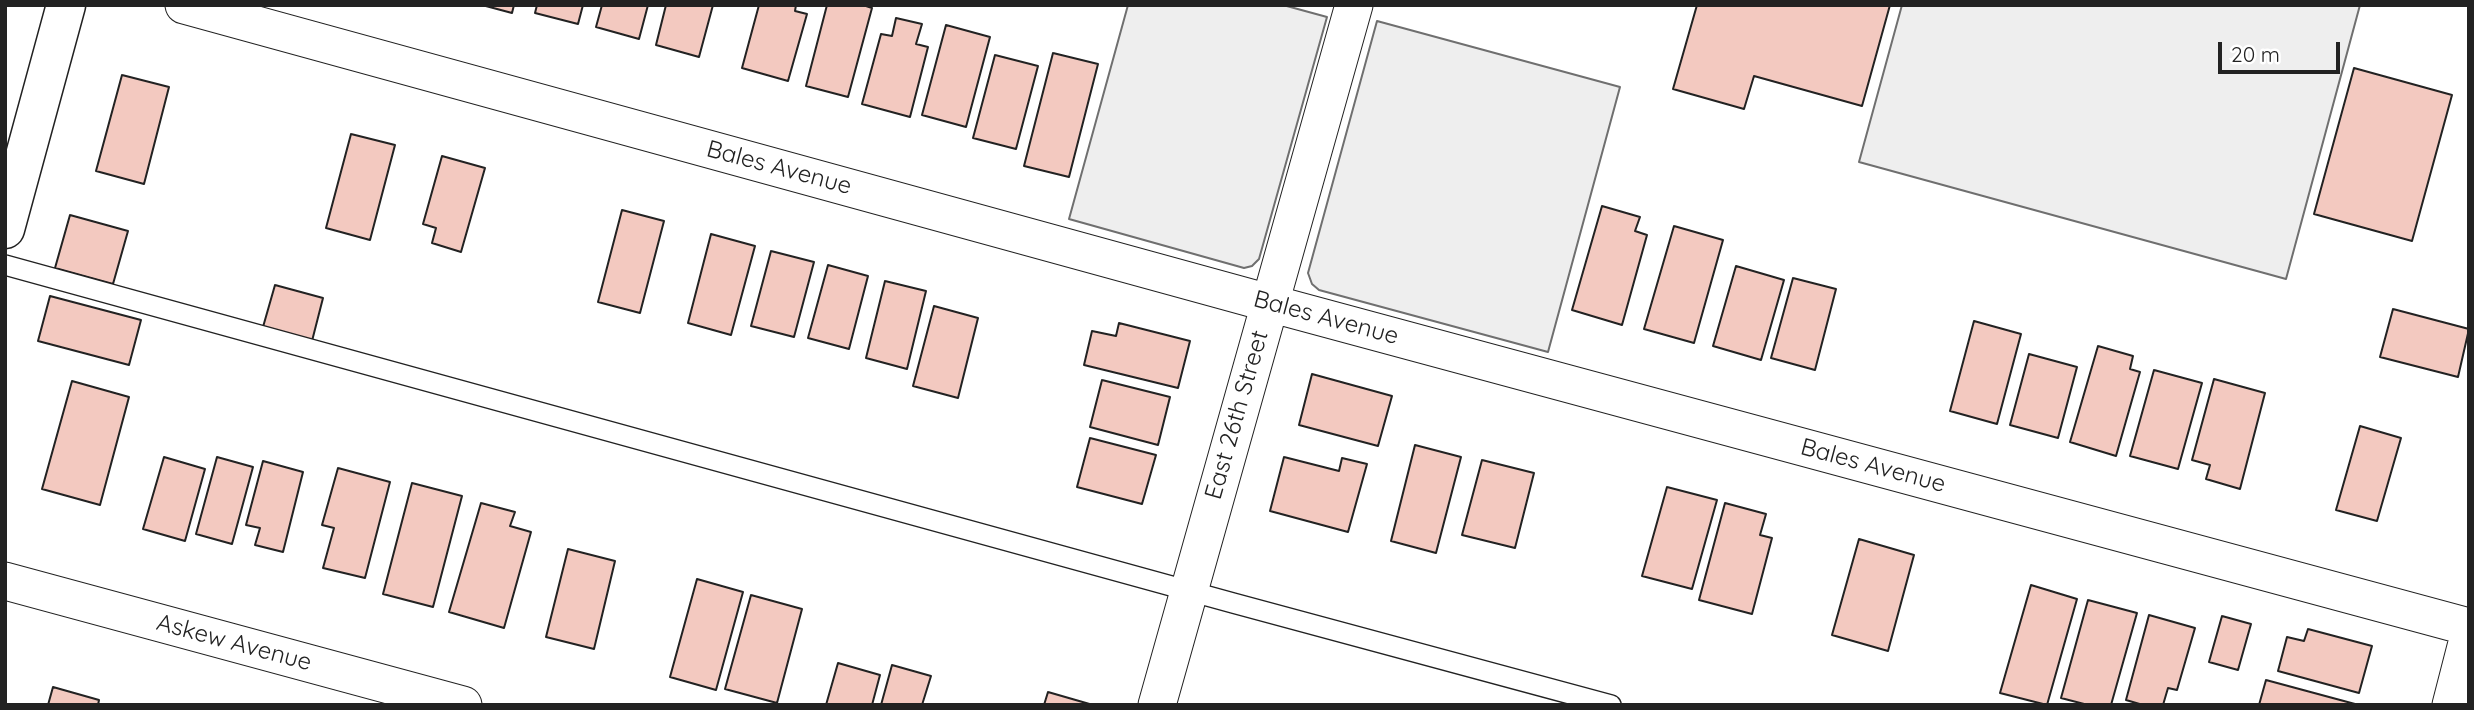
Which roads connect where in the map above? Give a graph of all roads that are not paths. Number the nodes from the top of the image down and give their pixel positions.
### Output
1 (66, 5) edge
2 (184, 5) edge
3 (1350, 6) edge
4 (5, 229) edge
5 (5, 265) edge
6 (1269, 303) junction
7 (5, 581) edge
8 (1188, 590) junction
9 (2469, 627) edge
10 (2469, 635) edge
11 (463, 705) edge
12 (1157, 705) edge
13 (1611, 705) edge
14 (2451, 705) edge

1 - 4 main road
2 - 6 street, Bales Avenue
3 - 6 street, East 26th Street
5 - 8 lane
6 - 8 street, East 26th Street
6 - 9 street, Bales Avenue
7 - 11 street, Askew Avenue
8 - 12 street, East 26th Street
8 - 13 lane
10 - 14 street

